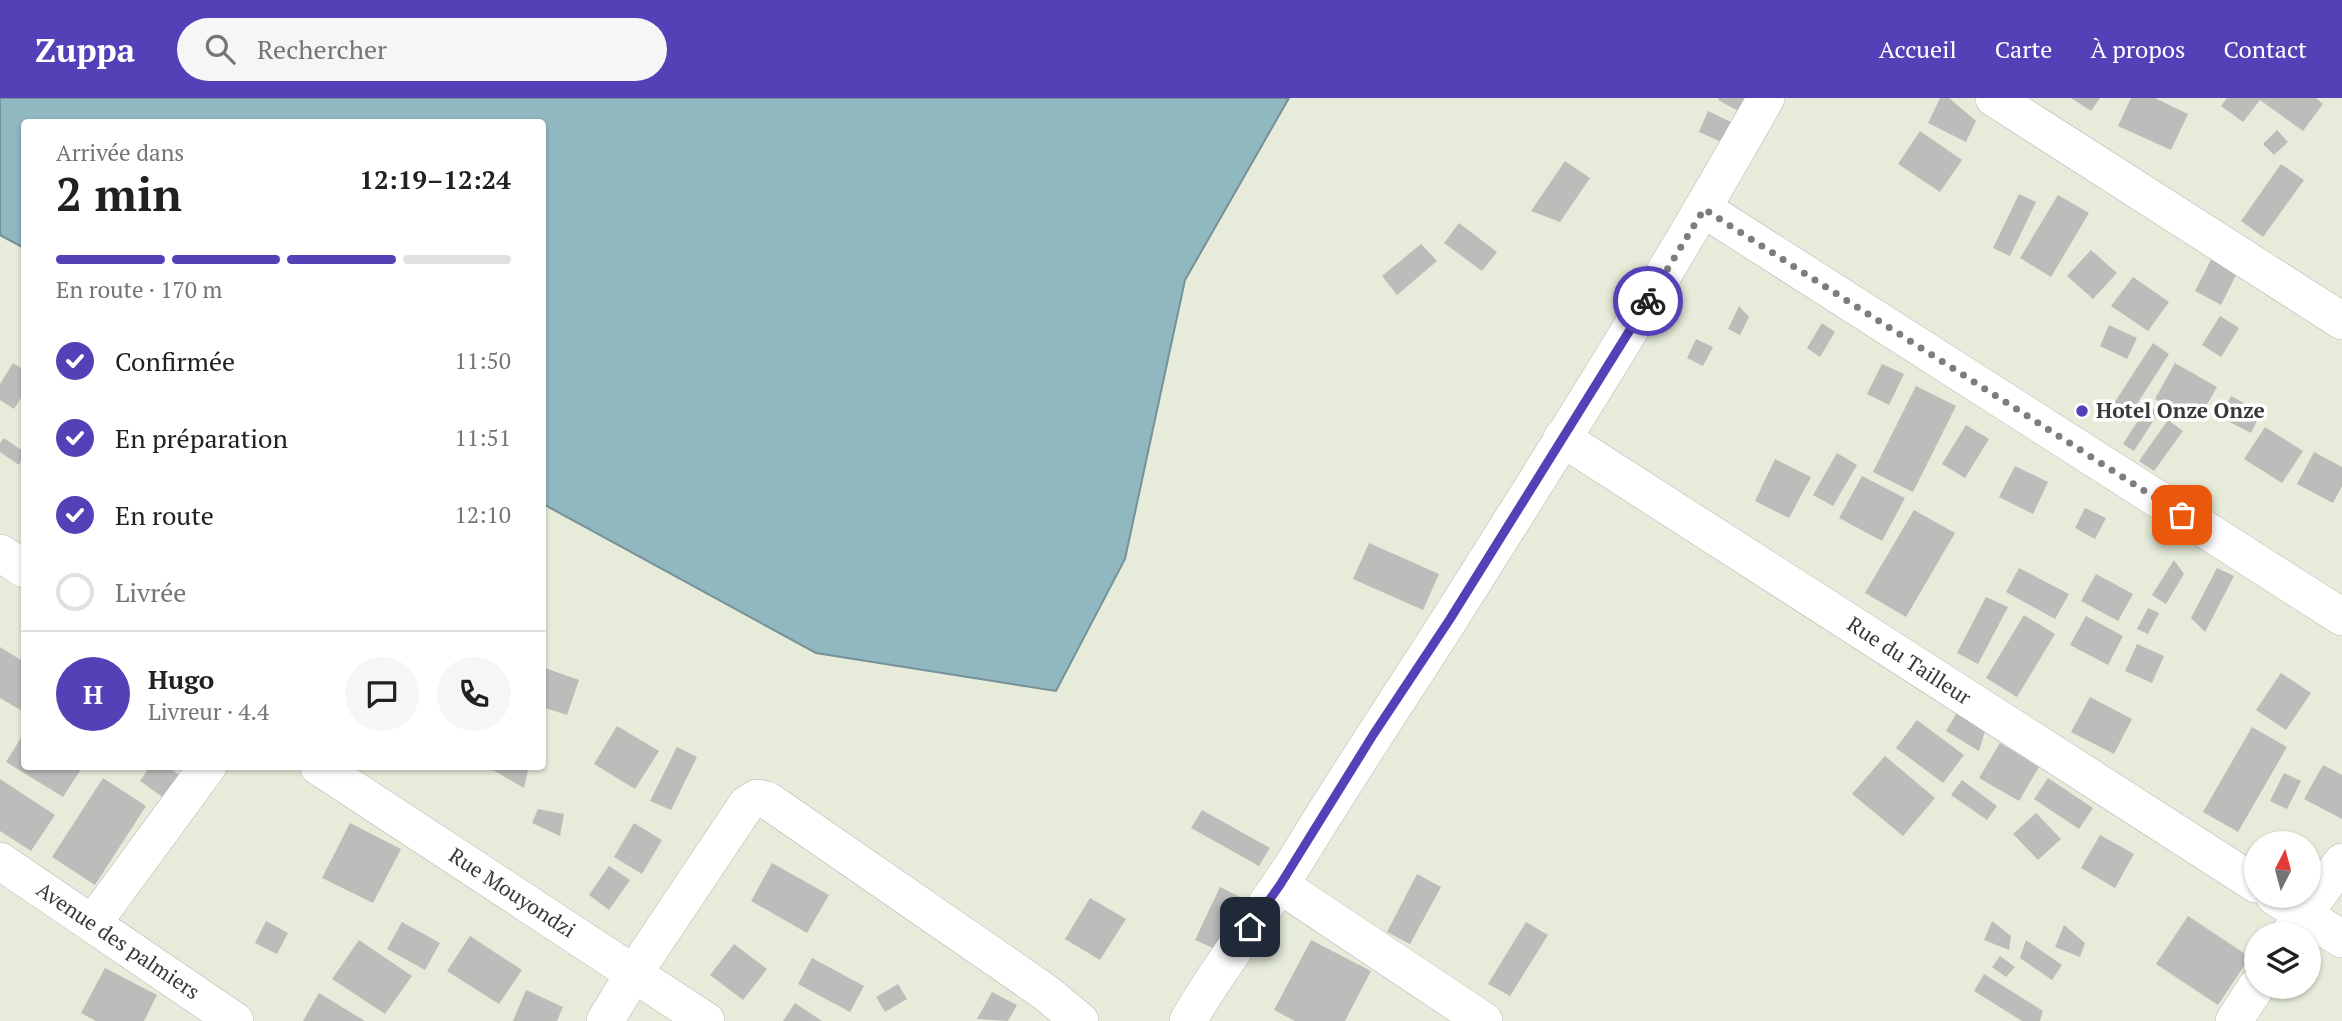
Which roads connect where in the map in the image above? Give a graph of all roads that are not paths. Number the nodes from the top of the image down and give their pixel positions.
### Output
1 (1766, 98) edge
2 (1994, 98) edge
3 (1704, 209) junction
4 (2342, 321) edge
5 (1562, 438) junction
6 (0, 553) edge
7 (21, 567) edge
8 (2342, 617) edge
9 (205, 770) edge
10 (324, 770) edge
11 (0, 861) edge
12 (2342, 862) edge
13 (2244, 876) edge
14 (1280, 885) junction
15 (2289, 915) edge
16 (93, 923) junction
17 (2342, 939) edge
18 (634, 973) junction
19 (2248, 999) edge
20 (235, 1021) edge
21 (605, 1021) edge
22 (706, 1021) edge
23 (1080, 1021) edge
24 (1188, 1021) edge
25 (1484, 1021) edge
26 (2234, 1021) edge

1 - 3 street
2 - 4 street
3 - 5 street
3 - 8 street
5 - 13 street, Rue du Tailleur
5 - 14 street
6 - 7 street
9 - 16 street
10 - 18 street, Rue Mouyondzi
11 - 16 street, Avenue des palmiers
12 - 15 street
14 - 24 street
14 - 25 street
15 - 17 street
16 - 20 street, Avenue des palmiers
18 - 21 street
18 - 22 street, Rue Mouyondzi
18 - 23 street
19 - 26 street

